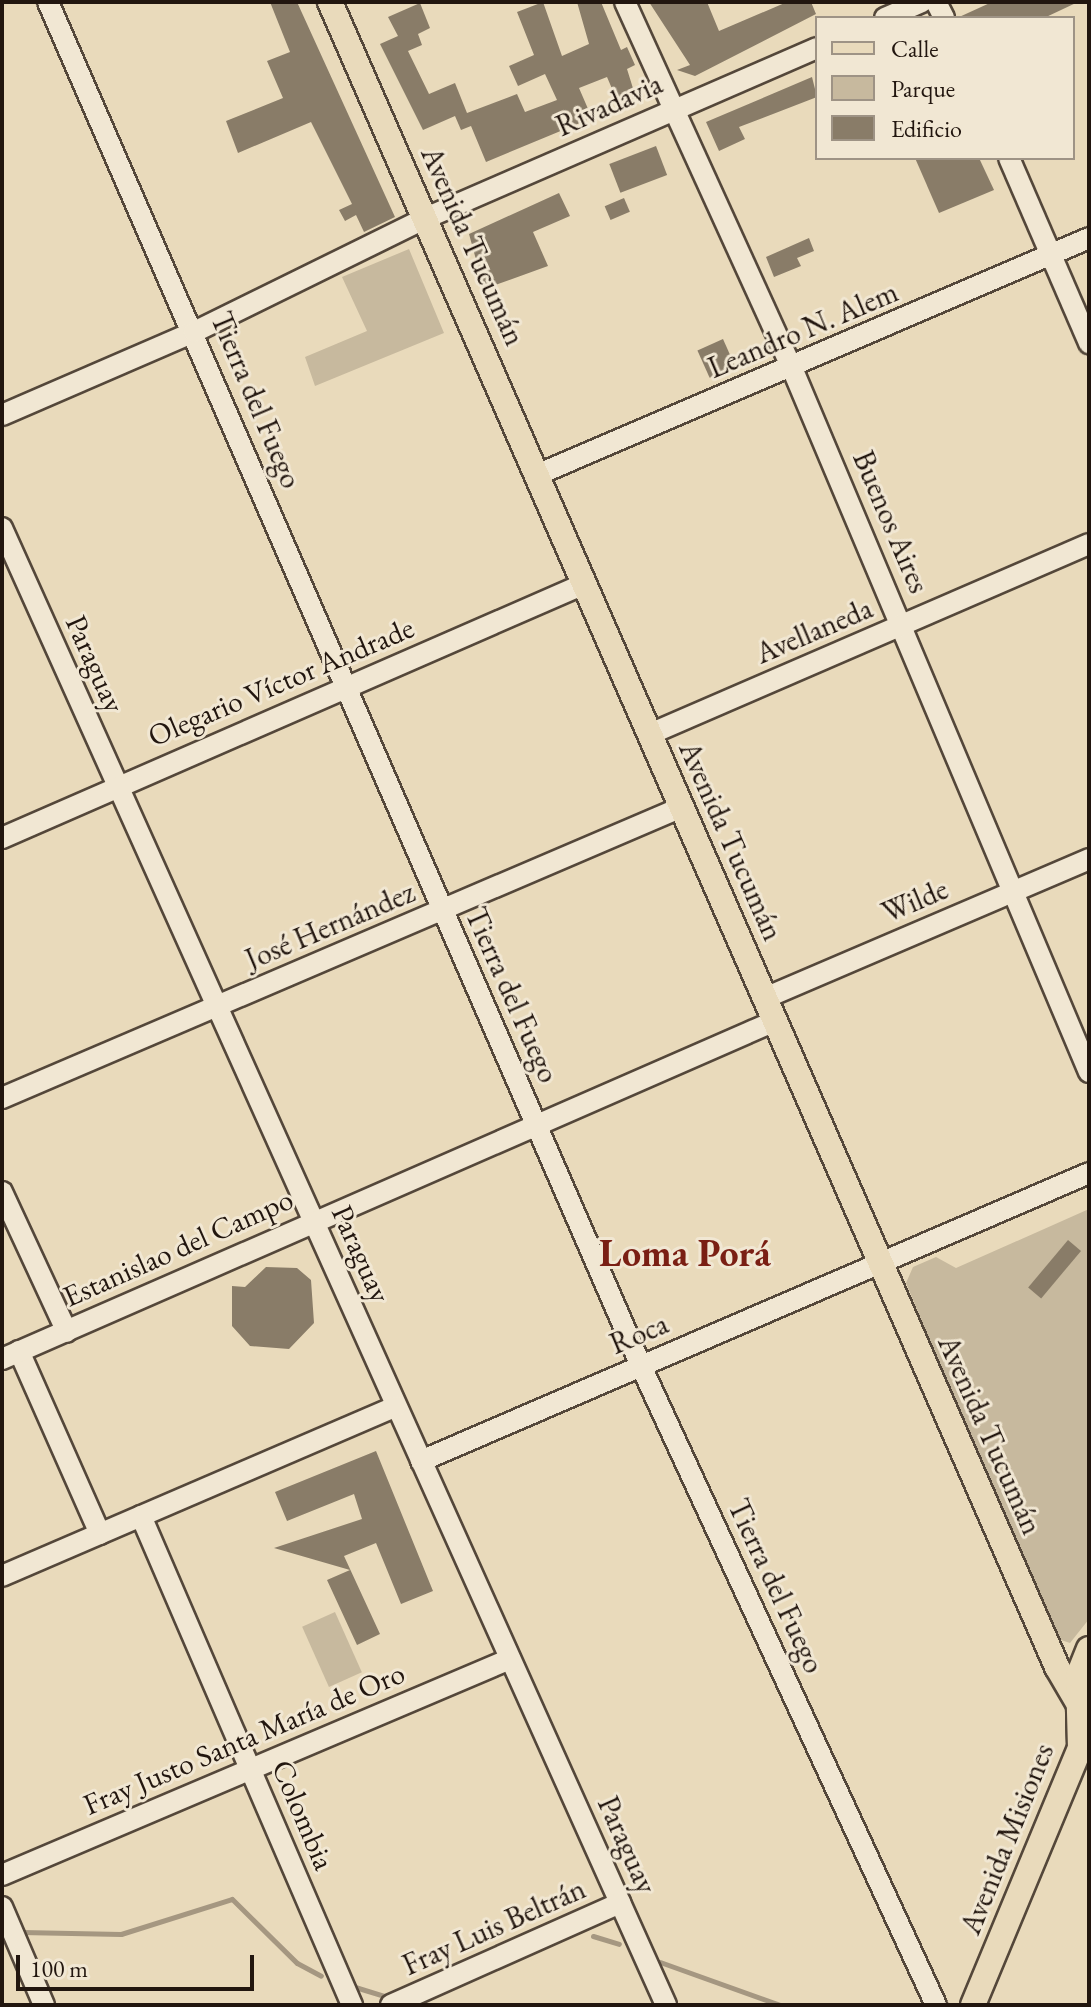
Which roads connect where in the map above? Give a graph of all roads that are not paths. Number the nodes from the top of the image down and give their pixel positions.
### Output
1 (48, 2) edge
2 (330, 2) edge
3 (625, 2) edge
4 (922, 2) edge
5 (890, 16) edge
6 (815, 49) edge
7 (673, 110) junction
8 (1010, 160) edge
9 (426, 218) junction
10 (1089, 238) edge
11 (1054, 255) junction
12 (194, 332) junction
13 (1089, 343) edge
14 (792, 368) junction
15 (2, 415) edge
16 (539, 474) junction
17 (2, 528) edge
18 (1089, 544) edge
19 (7, 553) edge
20 (584, 584) junction
21 (902, 626) junction
22 (346, 687) junction
23 (650, 734) junction
24 (116, 786) junction
25 (682, 807) junction
26 (2, 838) edge
27 (1089, 859) edge
28 (1011, 892) junction
29 (443, 910) junction
30 (765, 998) junction
31 (216, 1008) junction
32 (775, 1021) junction
33 (1089, 1072) edge
34 (2, 1098) edge
35 (536, 1124) junction
36 (1089, 1173) edge
37 (2, 1192) edge
38 (313, 1221) junction
39 (880, 1263) junction
40 (67, 1332) junction
41 (11, 1355) edge
42 (641, 1366) junction
43 (396, 1406) junction
44 (421, 1461) junction
45 (141, 1516) junction
46 (100, 1534) junction
47 (2, 1576) edge
48 (1089, 1649) edge
49 (510, 1659) junction
50 (1075, 1682) edge
51 (250, 1769) junction
52 (2, 1875) edge
53 (620, 1903) junction
54 (2, 1907) edge
55 (44, 2005) edge
56 (352, 2005) edge
57 (391, 2005) edge
58 (666, 2005) edge
59 (936, 2005) edge
60 (973, 2005) edge

1 - 12 street, Tierra del Fuego
2 - 9 main road, Avenida Tucumán
3 - 7 street, Buenos Aires
4 - 5 street
6 - 7 street, Rivadavia
7 - 9 street, Rivadavia
7 - 14 street, Buenos Aires
8 - 11 street
9 - 12 street, Rivadavia
9 - 16 main road, Avenida Tucumán
10 - 11 street, Leandro N. Alem
11 - 13 street
11 - 14 street, Leandro N. Alem
12 - 15 street, Rivadavia
12 - 22 street, Tierra del Fuego
14 - 16 street, Leandro N. Alem
14 - 21 street, Buenos Aires
16 - 20 main road, Avenida Tucumán
17 - 19 street, Paraguay
18 - 21 street, Avellaneda
19 - 24 street, Paraguay
20 - 22 street, Olegario Víctor Andrade
20 - 23 main road, Avenida Tucumán
21 - 23 street, Avellaneda
21 - 28 street, Buenos Aires
22 - 24 street, Olegario Víctor Andrade
22 - 29 street, Tierra del Fuego
23 - 25 main road, Avenida Tucumán
24 - 26 street, Olegario Víctor Andrade
24 - 31 street, Paraguay
25 - 29 street, José Hernández
25 - 30 main road, Avenida Tucumán
27 - 28 street, Wilde
28 - 30 street, Wilde
28 - 33 street, Buenos Aires
29 - 31 street, José Hernández
29 - 35 street, Tierra del Fuego
30 - 32 main road, Avenida Tucumán
31 - 34 street, José Hernández
31 - 38 street, Paraguay
32 - 35 street, Estanislao del Campo
32 - 39 main road, Avenida Tucumán
35 - 38 street, Estanislao del Campo
35 - 42 street, Tierra del Fuego
36 - 39 street, Roca
37 - 40 street
38 - 40 street, Estanislao del Campo
38 - 43 street, Paraguay
39 - 42 street, Roca
39 - 50 main road, Avenida Tucumán
40 - 41 street, Estanislao del Campo
41 - 46 street
42 - 44 street, Roca
42 - 59 street, Tierra del Fuego
43 - 44 street, Paraguay
43 - 45 street
44 - 49 street, Paraguay
45 - 46 street
45 - 51 street, Colombia
46 - 47 street
48 - 50 main road, Avenida Misiones
49 - 51 street, Fray Justo Santa María de Oro
49 - 53 street, Paraguay
50 - 60 main road, Avenida Misiones
51 - 52 street, Fray Justo Santa María de Oro
51 - 56 street, Colombia
53 - 57 street, Fray Luis Beltrán
53 - 58 street, Paraguay
54 - 55 street

